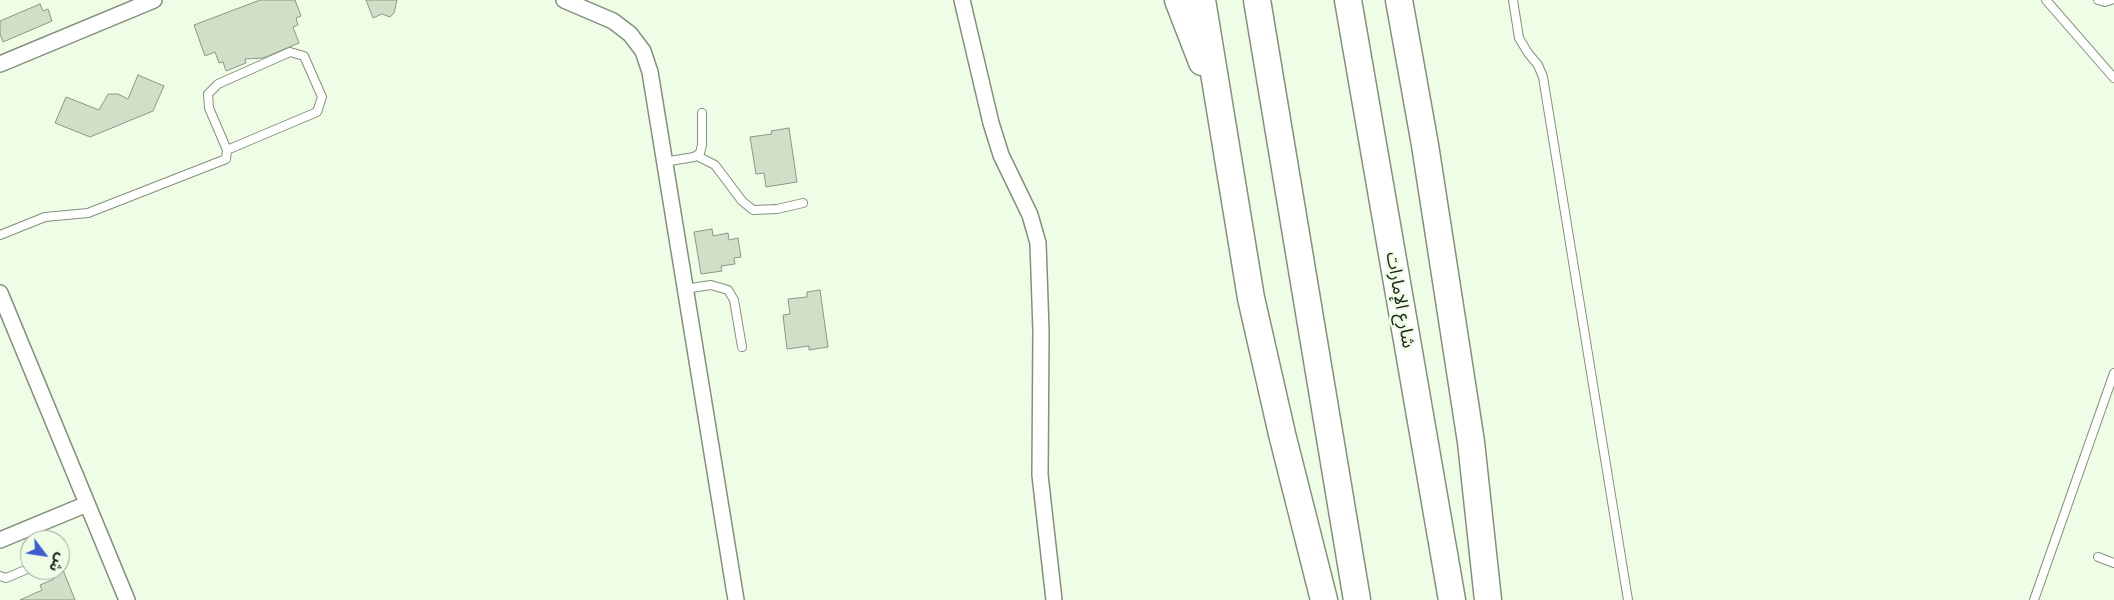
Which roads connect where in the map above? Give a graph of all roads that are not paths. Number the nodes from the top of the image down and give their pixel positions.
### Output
1 (154, 0) edge
2 (564, 0) edge
3 (962, 0) edge
4 (1178, 0) edge
5 (1202, 0) edge
6 (1257, 0) edge
7 (1348, 0) edge
8 (1399, 0) edge
9 (1513, 0) edge
10 (2046, 0) edge
11 (2098, 0) edge
12 (2111, 0) edge
13 (0, 64) edge
14 (2114, 78) edge
15 (1218, 92) junction
16 (702, 112) dead end
17 (227, 150) junction
18 (697, 156) junction
19 (664, 162) junction
20 (803, 203) dead end
21 (0, 235) edge
22 (684, 289) junction
23 (0, 293) edge
24 (742, 347) dead end
25 (2114, 373) edge
26 (87, 504) junction
27 (0, 540) edge
28 (2098, 557) dead end
29 (2114, 563) edge
30 (20, 572) edge
31 (0, 576) edge
32 (127, 600) edge
33 (736, 600) edge
34 (1054, 600) edge
35 (1324, 600) edge
36 (1357, 600) edge
37 (1452, 600) edge
38 (1488, 600) edge
39 (1628, 600) edge
40 (2034, 600) edge

1 - 13 street
2 - 19 street
3 - 34 street
4 - 15 highway
5 - 15 highway
6 - 36 highway
7 - 37 highway, شارع الإمارات
8 - 38 highway
9 - 39 lane
10 - 14 lane
11 - 12 lane
15 - 35 highway
16 - 18 lane
17 - 17 lane
17 - 21 lane
18 - 19 lane
18 - 20 lane
19 - 22 street
22 - 24 lane
22 - 33 street
23 - 26 street
25 - 40 lane
26 - 27 street
26 - 32 street
28 - 29 lane
30 - 31 lane

